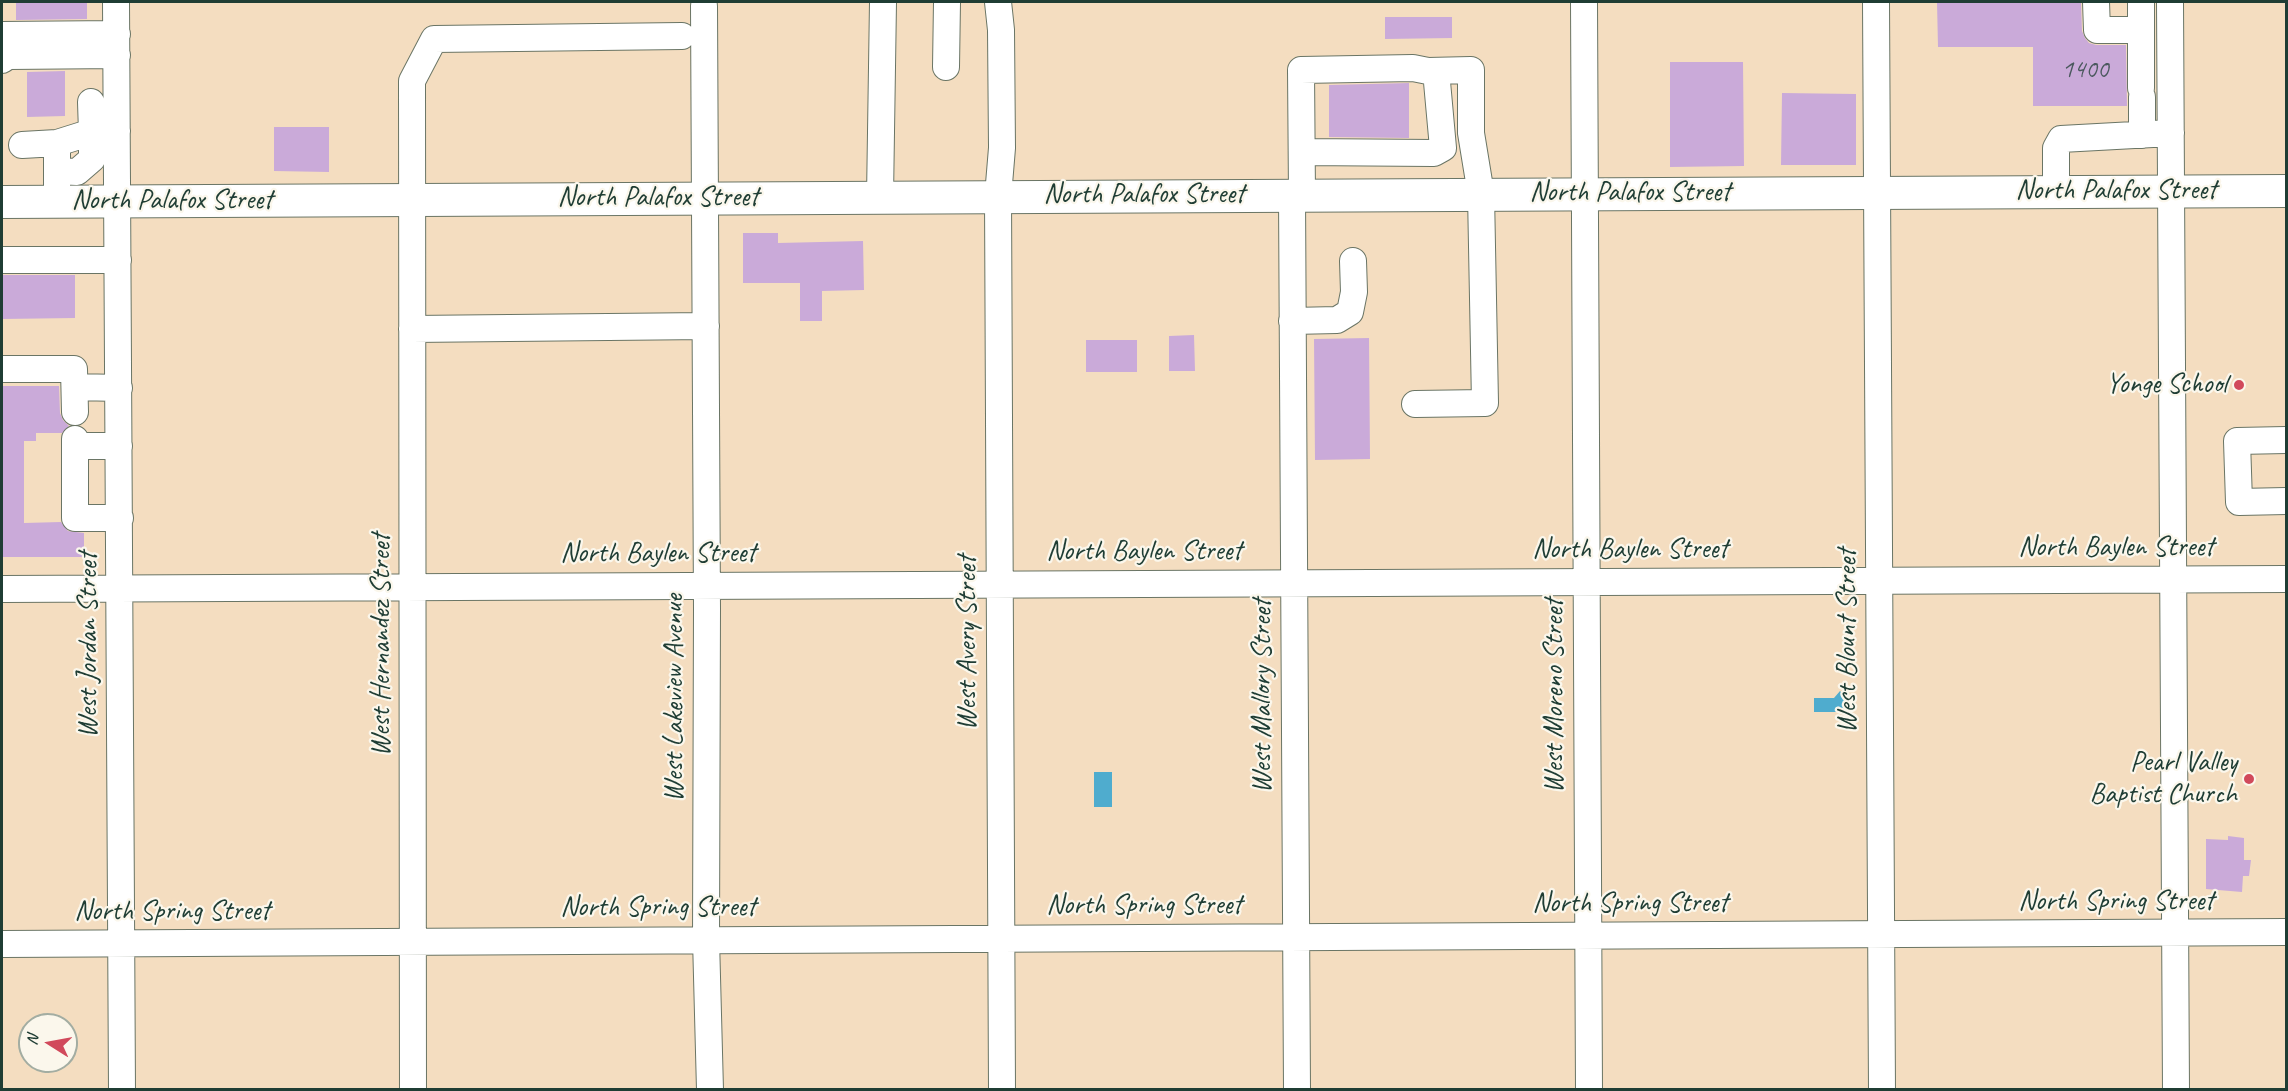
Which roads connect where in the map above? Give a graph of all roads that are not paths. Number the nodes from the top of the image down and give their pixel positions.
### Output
1 (116, 2) edge
2 (883, 2) edge
3 (946, 2) edge
4 (998, 2) edge
5 (1584, 2) edge
6 (1876, 2) edge
7 (2096, 2) edge
8 (2141, 2) edge
9 (2170, 2) edge
10 (704, 6) dead end
11 (2141, 30) junction
12 (2, 35) edge
13 (682, 36) dead end
14 (117, 44) junction
15 (2, 60) edge
16 (946, 67) dead end
17 (1436, 70) junction
18 (91, 102) dead end
19 (117, 131) junction
20 (92, 132) junction
21 (2171, 133) junction
22 (2142, 135) junction
23 (57, 143) junction
24 (22, 145) dead end
25 (1443, 148) junction
26 (1474, 148) junction
27 (1302, 152) junction
28 (57, 171) junction
29 (2056, 191) junction
30 (2171, 191) junction
31 (2286, 191) edge
32 (1876, 192) junction
33 (1584, 193) junction
34 (1481, 194) junction
35 (1297, 195) junction
36 (998, 196) junction
37 (706, 197) junction
38 (880, 197) junction
39 (412, 200) junction
40 (57, 201) junction
41 (118, 201) junction
42 (2, 202) edge
43 (2, 260) edge
44 (118, 260) junction
45 (1353, 261) dead end
46 (1292, 321) junction
47 (706, 326) junction
48 (412, 329) junction
49 (2, 369) edge
50 (119, 388) junction
51 (1415, 405) dead end
52 (2286, 440) edge
53 (119, 446) junction
54 (2286, 501) edge
55 (120, 518) junction
56 (2175, 579) junction
57 (2286, 579) edge
58 (1586, 581) junction
59 (1879, 581) junction
60 (1293, 582) junction
61 (999, 584) junction
62 (706, 585) junction
63 (413, 587) junction
64 (2, 589) edge
65 (120, 589) junction
66 (2286, 932) edge
67 (2175, 933) junction
68 (1881, 934) junction
69 (1588, 936) junction
70 (1296, 937) junction
71 (706, 939) junction
72 (1001, 939) junction
73 (414, 942) junction
74 (123, 943) junction
75 (2, 944) edge
76 (122, 1089) edge
77 (413, 1089) edge
78 (710, 1089) edge
79 (1002, 1089) edge
80 (1297, 1089) edge
81 (1589, 1089) edge
82 (1882, 1089) edge
83 (2176, 1089) edge

1 - 14 street, West Jordan Street
2 - 38 street
3 - 16 street
4 - 36 street, West Avery Street
5 - 33 street, West Moreno Street
6 - 32 street, West Blount Street
7 - 11 street
8 - 11 street
9 - 21 street
10 - 37 street, West Lakeview Avenue
11 - 22 street
12 - 14 street
13 - 39 street, West Hernandez Street
14 - 15 street
14 - 19 street, West Jordan Street
17 - 25 street
17 - 26 street
17 - 27 street, West Mallory Street
18 - 20 street
19 - 20 street
19 - 41 street, West Jordan Street
20 - 23 street
20 - 28 street
21 - 22 street
21 - 30 street
22 - 29 street
23 - 24 street
23 - 28 street
25 - 26 street
25 - 27 street
26 - 34 street
27 - 35 street, West Mallory Street
28 - 40 street
29 - 30 main road, North Palafox Street
29 - 32 main road, North Palafox Street
30 - 31 main road, North Palafox Street
30 - 56 street
32 - 33 main road, North Palafox Street
32 - 59 street, West Blount Street
33 - 34 main road, North Palafox Street
33 - 58 street, West Moreno Street
34 - 35 main road, North Palafox Street
34 - 51 street
35 - 36 main road, North Palafox Street
35 - 46 street, West Mallory Street
36 - 38 main road, North Palafox Street
36 - 61 street, West Avery Street
37 - 38 main road, North Palafox Street
37 - 39 main road, North Palafox Street
37 - 47 street, West Lakeview Avenue
39 - 41 main road, North Palafox Street
39 - 48 street, West Hernandez Street
40 - 41 main road, North Palafox Street
40 - 42 main road, North Palafox Street
41 - 44 street, West Jordan Street
43 - 44 street
44 - 50 street, West Jordan Street
45 - 46 street
46 - 60 street, West Mallory Street
47 - 48 street
47 - 62 street, West Lakeview Avenue
48 - 63 street, West Hernandez Street
49 - 50 street
50 - 53 street, West Jordan Street
52 - 54 street
53 - 55 street, West Jordan Street
53 - 55 street
55 - 65 street, West Jordan Street
56 - 57 street, North Baylen Street
56 - 59 street, North Baylen Street
56 - 67 street
58 - 59 street, North Baylen Street
58 - 60 street, North Baylen Street
58 - 69 street, West Moreno Street
59 - 68 street, West Blount Street
60 - 61 street, North Baylen Street
60 - 70 street, West Mallory Street
61 - 62 street, North Baylen Street
61 - 72 street, West Avery Street
62 - 63 street, North Baylen Street
62 - 71 street, West Lakeview Avenue
63 - 65 street, North Baylen Street
63 - 73 street, West Hernandez Street
64 - 65 street, North Baylen Street
65 - 74 street, West Jordan Street
66 - 67 street, North Spring Street
67 - 68 street, North Spring Street
67 - 83 street
68 - 69 street, North Spring Street
68 - 82 street, West Blount Street
69 - 70 street, North Spring Street
69 - 81 street, West Moreno Street
70 - 72 street, North Spring Street
70 - 80 street, West Mallory Street
71 - 72 street, North Spring Street
71 - 73 street, North Spring Street
71 - 78 street, West Lakeview Avenue
72 - 79 street, West Avery Street
73 - 74 street, North Spring Street
73 - 77 street, West Hernandez Street
74 - 75 street, North Spring Street
74 - 76 street, West Jordan Street

